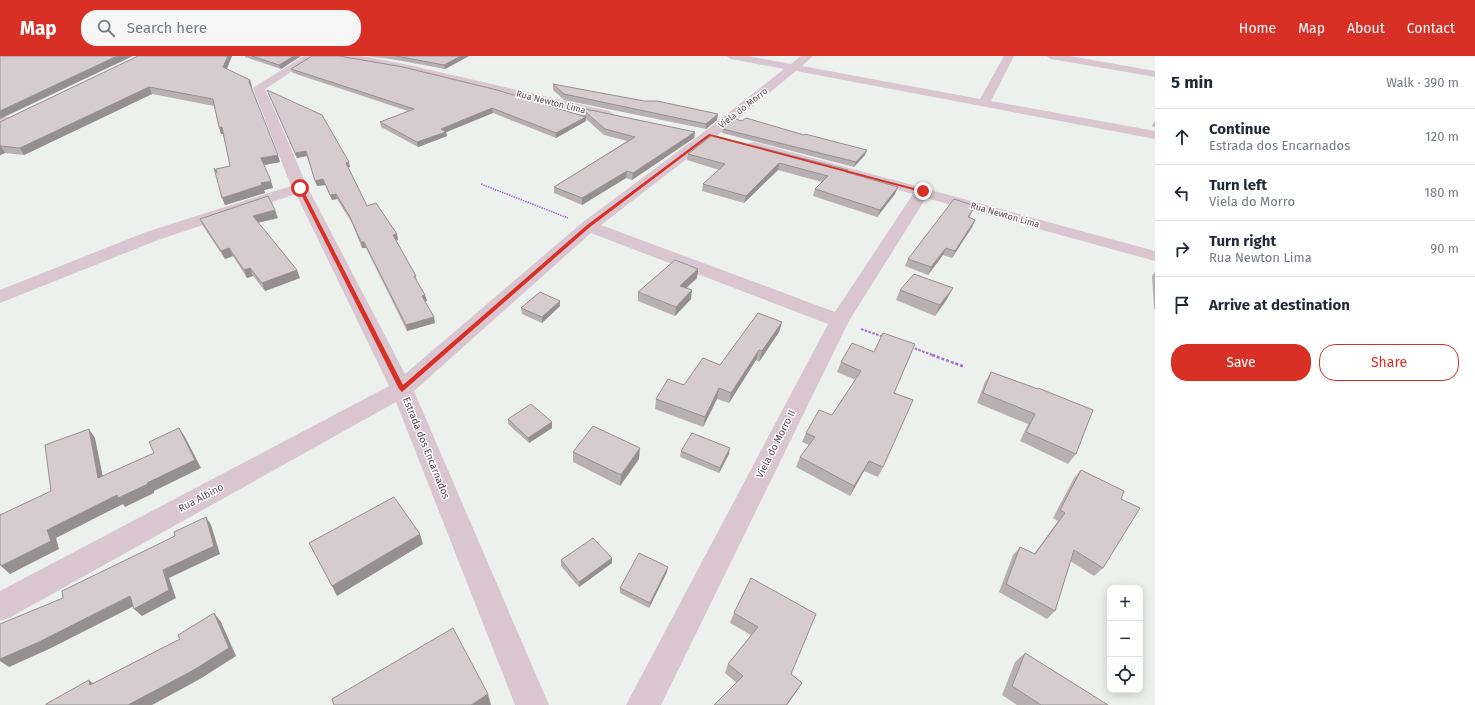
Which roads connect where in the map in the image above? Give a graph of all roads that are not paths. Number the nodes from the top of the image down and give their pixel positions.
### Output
1 (311, 56) edge
2 (341, 56) edge
3 (731, 56) edge
4 (808, 56) edge
5 (1009, 56) edge
6 (1050, 56) edge
7 (795, 67) junction
8 (1155, 74) edge
9 (984, 102) junction
10 (619, 117) edge
11 (10, 119) edge
12 (0, 126) edge
13 (1155, 135) edge
14 (738, 142) edge
15 (300, 188) junction
16 (923, 191) junction
17 (588, 226) junction
18 (1155, 256) edge
19 (0, 297) edge
20 (839, 321) junction
21 (402, 389) junction
22 (0, 607) edge
23 (532, 705) edge
24 (643, 705) edge

1 - 15 street, Estrada dos Encarnados
2 - 10 street, Rua Newton Lima
3 - 7 street
4 - 7 street, Viela do Morro
5 - 9 street
6 - 8 street
7 - 9 street
7 - 17 street, Viela do Morro
9 - 13 street
11 - 12 street
14 - 16 street, Rua Newton Lima
15 - 19 street
15 - 21 street, Estrada dos Encarnados
16 - 18 street, Rua Newton Lima
16 - 20 street, Viela do Morro II
17 - 20 street
17 - 21 street, Viela do Morro
20 - 24 street, Viela do Morro II
21 - 22 street, Rua Albino
21 - 23 street, Estrada dos Encarnados

